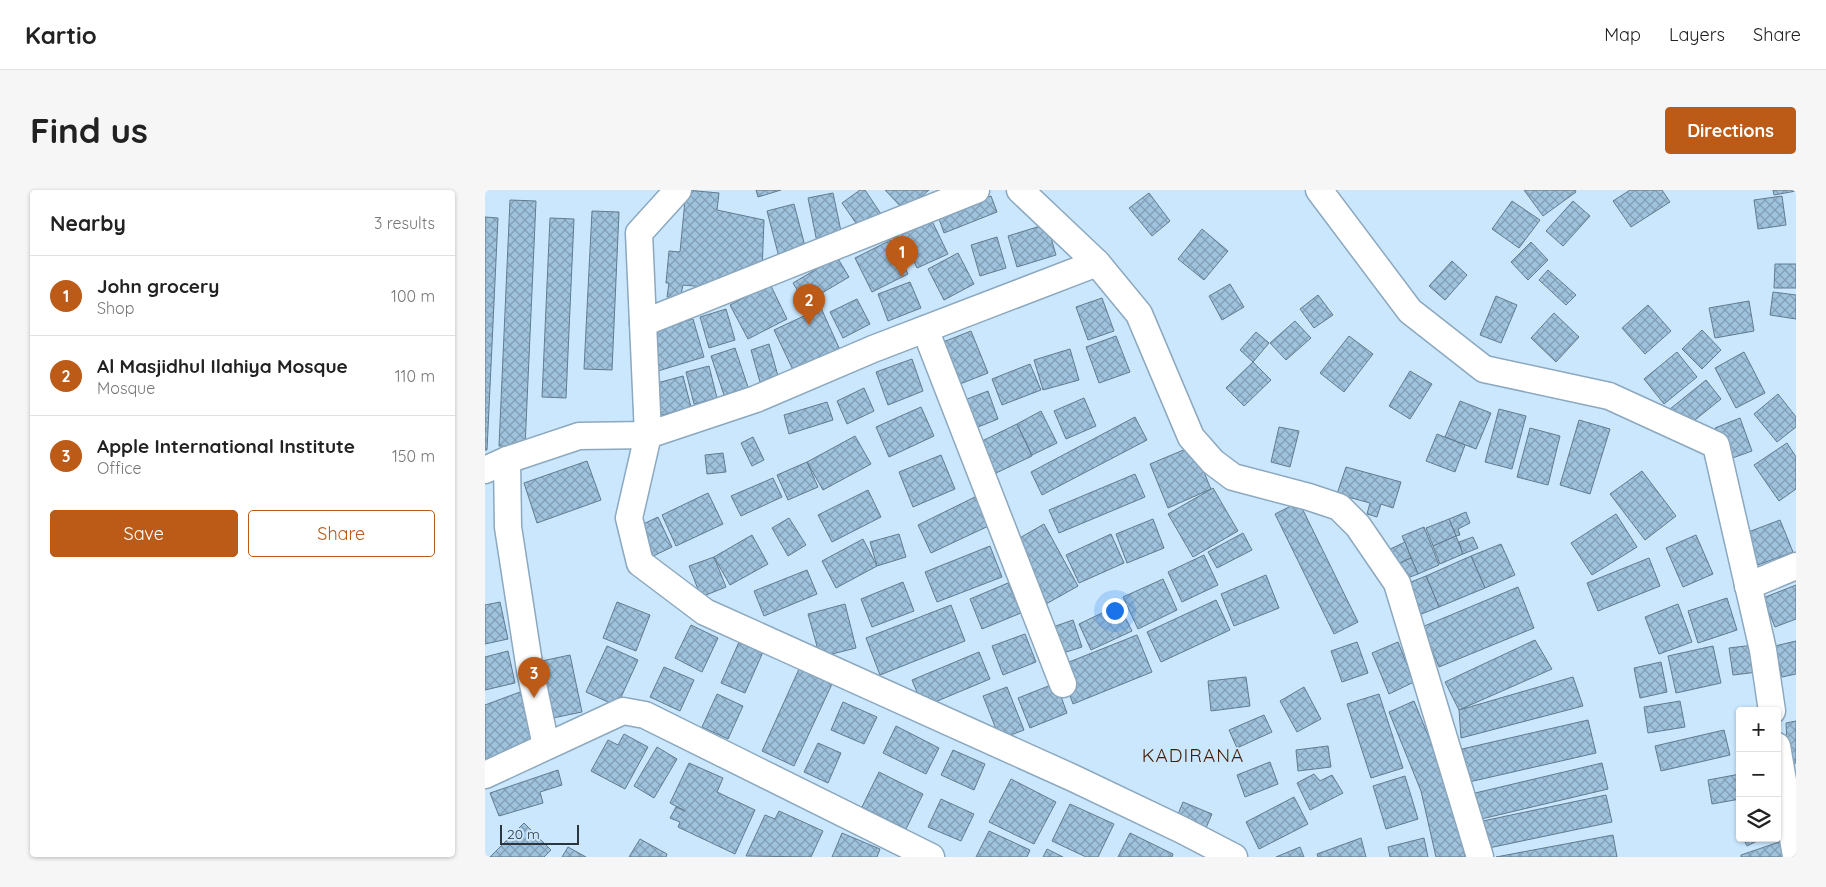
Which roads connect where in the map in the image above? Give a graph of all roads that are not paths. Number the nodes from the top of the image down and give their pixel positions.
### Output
1 (678, 190) edge
2 (976, 190) edge
3 (1020, 190) edge
4 (1319, 190) edge
5 (1097, 263) junction
6 (643, 323) junction
7 (925, 329) junction
8 (648, 435) junction
9 (496, 465) edge
10 (1796, 566) edge
11 (1748, 586) junction
12 (1063, 684) dead end
13 (1771, 707) edge
14 (546, 746) junction
15 (1778, 752) edge
16 (485, 775) edge
17 (1796, 856) edge
18 (931, 857) edge
19 (1234, 857) edge
20 (1480, 857) edge

1 - 6 street
2 - 6 street
3 - 5 street
4 - 11 street
5 - 7 street
5 - 20 street
6 - 8 street
7 - 8 street
7 - 12 street
8 - 9 street
8 - 19 street
9 - 14 street
10 - 11 street
11 - 13 street
14 - 16 street
14 - 18 street
15 - 17 street

